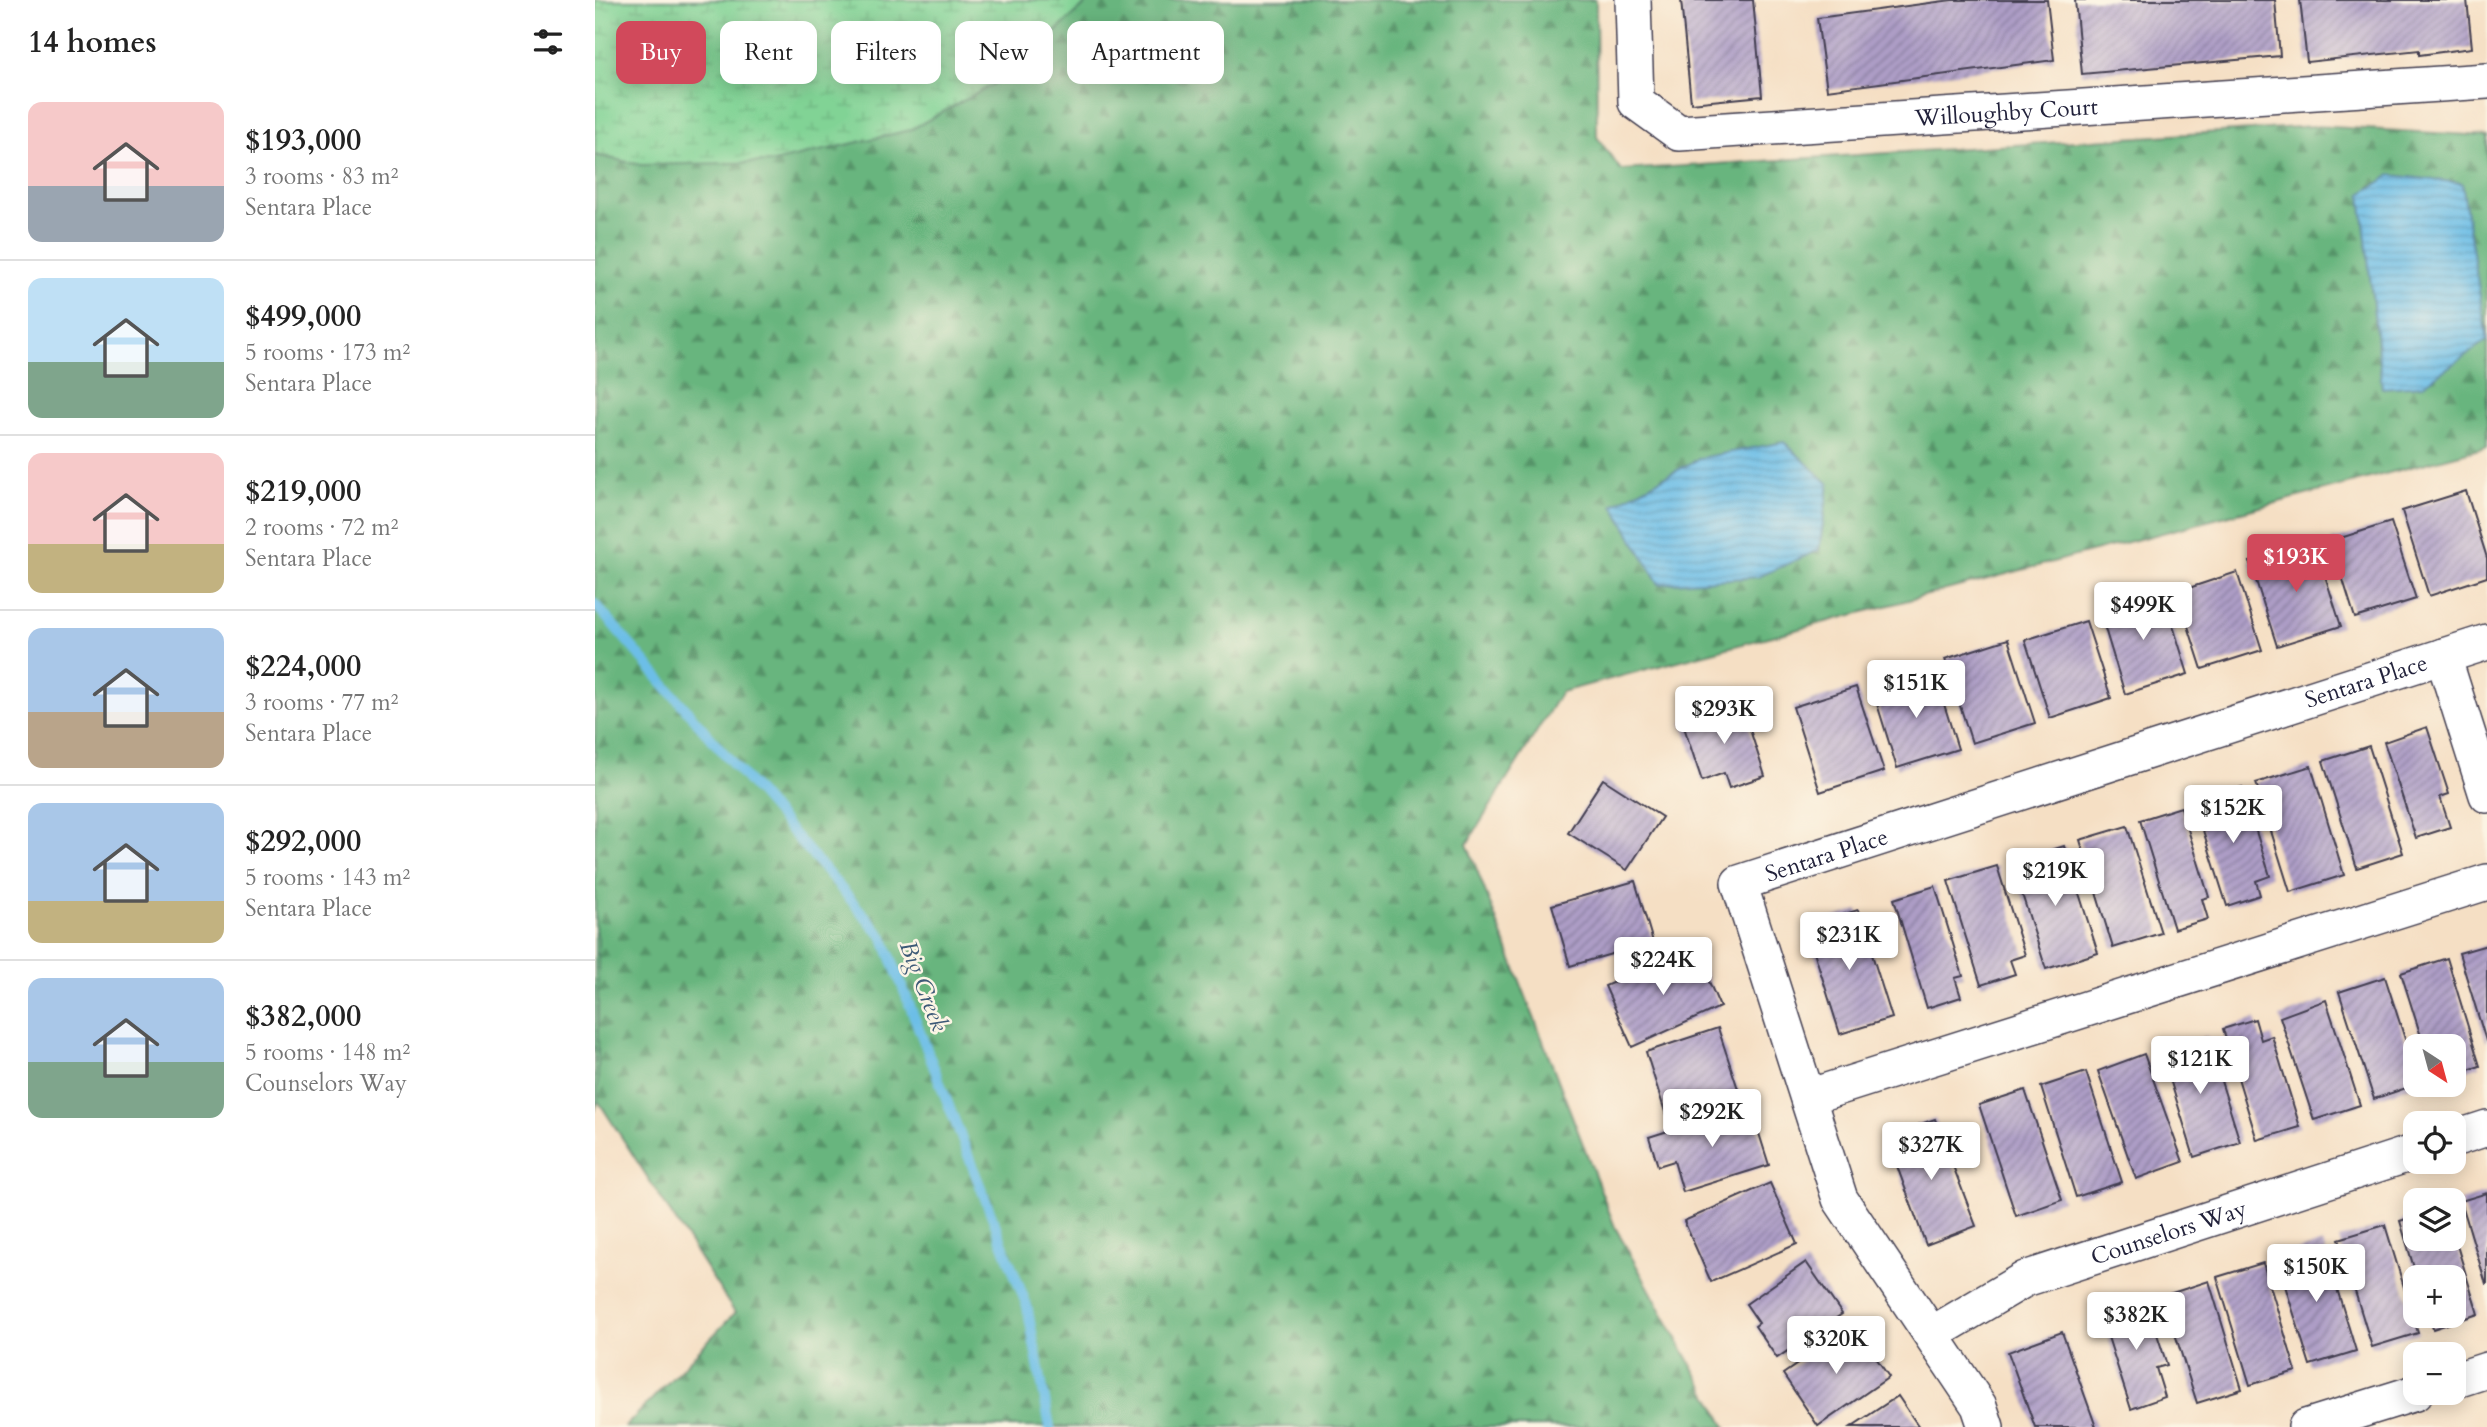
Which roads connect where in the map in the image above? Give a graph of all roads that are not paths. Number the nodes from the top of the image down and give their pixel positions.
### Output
1 (1633, 0) edge
2 (2487, 82) edge
3 (2487, 642) edge
4 (2443, 656) junction
5 (2487, 795) edge
6 (2487, 882) edge
7 (1808, 1097) junction
8 (2487, 1128) edge
9 (2466, 1135) edge
10 (2403, 1156) edge
11 (1932, 1335) junction
12 (2487, 1370) edge
13 (2466, 1377) edge
14 (2403, 1397) edge
15 (1986, 1427) edge
16 (2307, 1427) edge

1 - 2 street, Willoughby Court
3 - 4 street, Sentara Place
4 - 5 street
4 - 7 street, Sentara Place
6 - 7 street
7 - 11 street, Sentara Place
8 - 9 street
10 - 11 street, Counselors Way
11 - 15 street, Sentara Place
12 - 13 street
14 - 16 street

